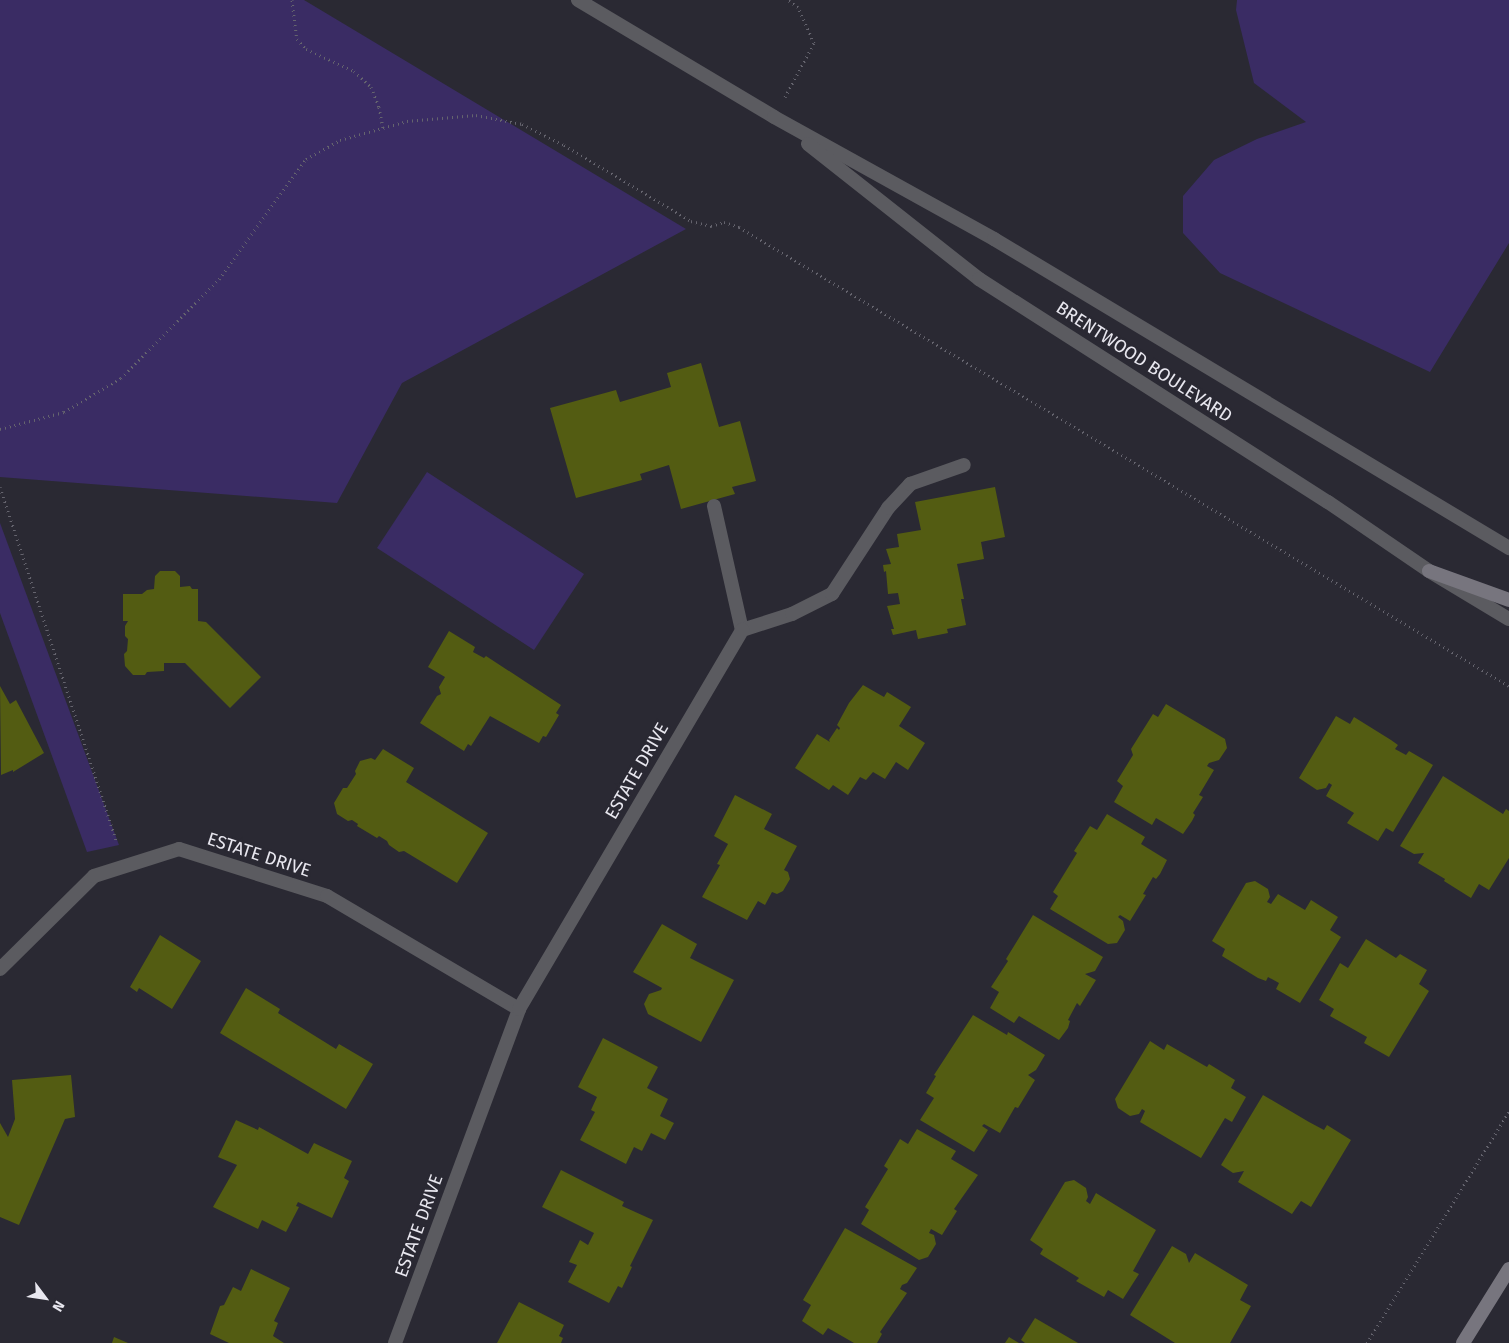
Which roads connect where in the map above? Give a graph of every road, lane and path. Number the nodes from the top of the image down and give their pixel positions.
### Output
1 (292, 0) edge
2 (578, 0) edge
3 (788, 0) edge
4 (774, 117) junction
5 (383, 128) junction
6 (0, 429) edge
7 (964, 465) dead end
8 (0, 487) edge
9 (714, 506) dead end
10 (1509, 548) edge
11 (1429, 571) junction
12 (1509, 600) edge
13 (1509, 620) edge
14 (742, 630) junction
15 (1509, 686) edge
16 (125, 867) junction
17 (0, 969) edge
18 (519, 1009) junction
19 (1509, 1111) edge
20 (1509, 1269) edge
21 (395, 1343) edge
22 (1367, 1343) edge
23 (1463, 1343) edge

1 - 5 path
2 - 4 street, BRENTWOOD BOULEVARD
3 - 4 path
4 - 10 street, BRENTWOOD BOULEVARD
4 - 11 street, BRENTWOOD BOULEVARD
5 - 6 path
5 - 15 path
7 - 14 street
8 - 16 path
9 - 14 street
11 - 12 main road
11 - 13 street, BRENTWOOD BOULEVARD
14 - 18 street, ESTATE DRIVE
16 - 17 street, ESTATE DRIVE
16 - 18 street, ESTATE DRIVE
18 - 21 street, ESTATE DRIVE
19 - 22 path
20 - 23 main road

